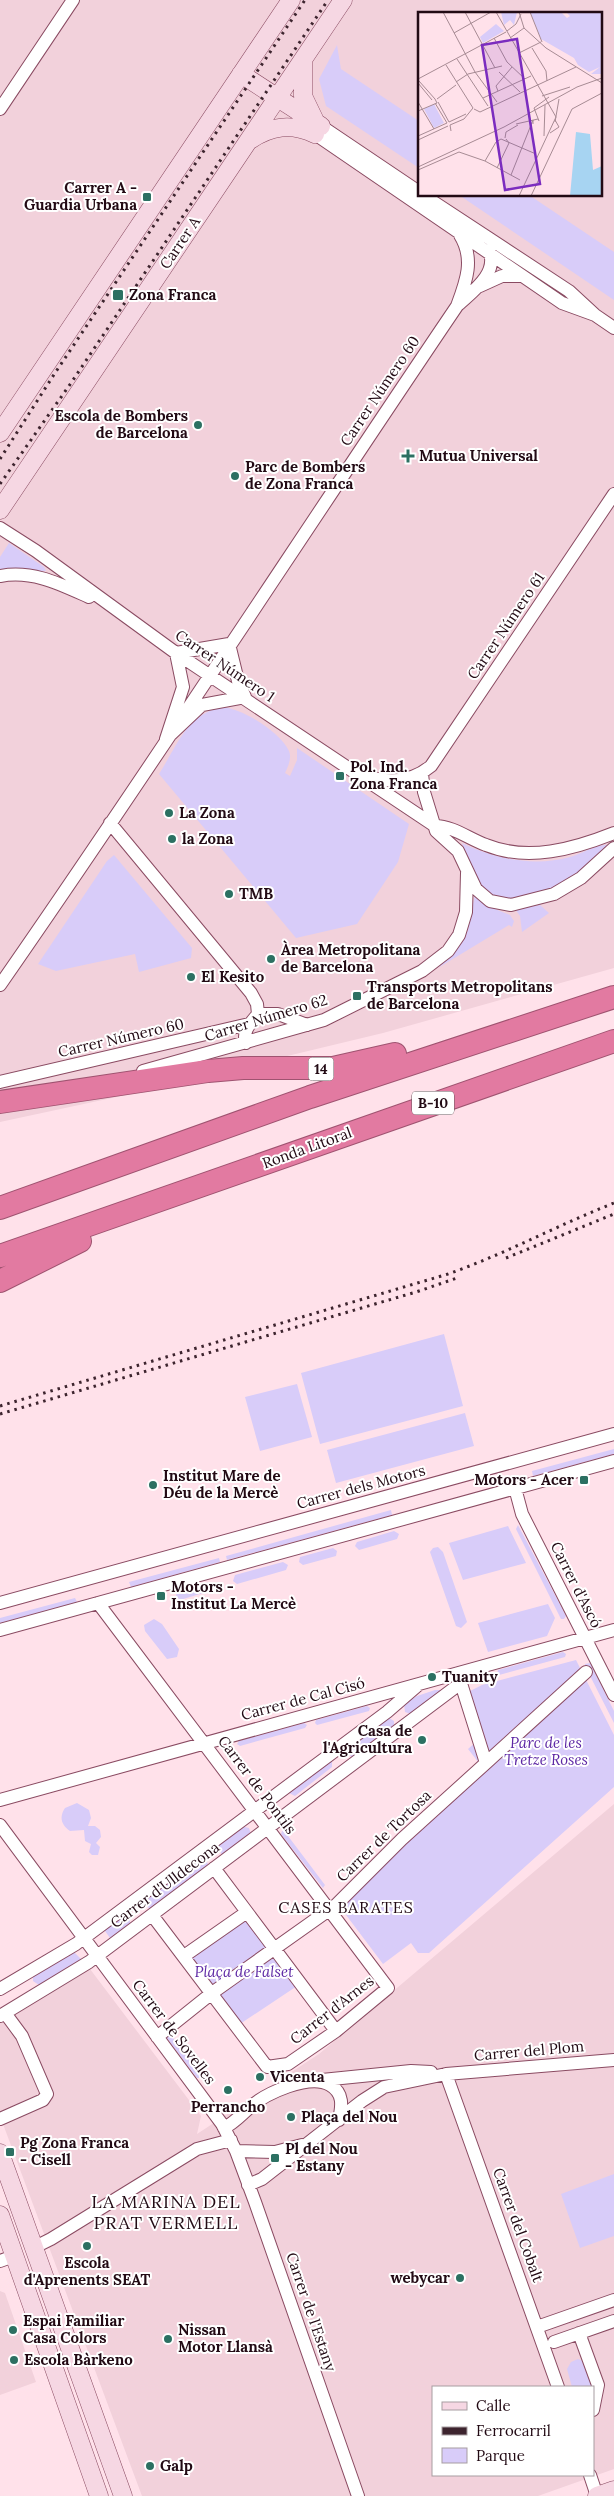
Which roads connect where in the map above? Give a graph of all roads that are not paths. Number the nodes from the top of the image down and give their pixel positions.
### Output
1 (73, 0) edge
2 (291, 0) edge
3 (343, 0) edge
4 (303, 60) junction
5 (241, 74) junction
6 (278, 97) junction
7 (0, 108) edge
8 (317, 127) junction
9 (247, 142) junction
10 (418, 191) edge
11 (424, 196) edge
12 (457, 218) junction
13 (460, 235) junction
14 (486, 258) junction
15 (522, 276) junction
16 (471, 286) junction
17 (568, 291) junction
18 (595, 315) junction
19 (614, 328) edge
20 (0, 434) edge
21 (614, 494) edge
22 (0, 510) edge
23 (0, 528) edge
24 (0, 576) edge
25 (112, 608) junction
26 (229, 644) junction
27 (176, 653) junction
28 (209, 674) junction
29 (245, 698) junction
30 (166, 739) junction
31 (349, 770) junction
32 (422, 774) junction
33 (110, 823) junction
34 (435, 826) junction
35 (614, 833) edge
36 (614, 848) edge
37 (467, 873) junction
38 (0, 985) edge
39 (610, 998) edge
40 (258, 1014) junction
41 (249, 1024) junction
42 (307, 1025) junction
43 (614, 1041) edge
44 (246, 1043) junction
45 (0, 1082) edge
46 (30, 1097) junction
47 (0, 1102) edge
48 (254, 1168) junction
49 (0, 1208) edge
50 (0, 1256) edge
51 (0, 1281) edge
52 (614, 1434) edge
53 (614, 1461) edge
54 (515, 1488) junction
55 (0, 1603) edge
56 (98, 1603) junction
57 (0, 1630) edge
58 (614, 1630) edge
59 (585, 1638) junction
60 (586, 1672) dead end
61 (460, 1678) junction
62 (421, 1683) junction
63 (614, 1695) edge
64 (397, 1704) junction
65 (410, 1722) junction
66 (205, 1743) junction
67 (336, 1750) junction
68 (486, 1763) junction
69 (348, 1768) junction
70 (0, 1800) edge
71 (254, 1809) junction
72 (266, 1824) junction
73 (0, 1825) edge
74 (214, 1868) junction
75 (329, 1910) junction
76 (247, 1912) junction
77 (152, 1914) junction
78 (85, 1942) junction
79 (274, 1950) junction
80 (97, 1956) junction
81 (184, 1956) junction
82 (0, 1988) edge
83 (388, 1988) joint
84 (212, 1993) junction
85 (2, 2015) edge
86 (336, 2031) junction
87 (157, 2038) junction
88 (614, 2060) edge
89 (446, 2074) junction
90 (322, 2080) junction
91 (0, 2119) edge
92 (339, 2120) junction
93 (224, 2128) junction
94 (311, 2142) junction
95 (233, 2146) junction
96 (0, 2153) edge
97 (248, 2185) junction
98 (0, 2215) edge
99 (33, 2248) junction
100 (7, 2259) edge
101 (614, 2300) edge
102 (583, 2311) junction
103 (614, 2320) edge
104 (537, 2327) junction
105 (584, 2331) junction
106 (554, 2342) dead end
107 (558, 2386) edge
108 (594, 2405) edge
109 (590, 2476) edge
110 (614, 2490) edge
111 (99, 2496) edge
112 (123, 2496) edge
113 (358, 2496) edge
114 (597, 2496) edge

1 - 7 street
2 - 5 main road
3 - 4 main road, Carrer A
4 - 6 main road, Carrer A
4 - 8 main road
5 - 6 main road
5 - 20 main road
6 - 8 main road
6 - 9 main road, Carrer A
8 - 9 main road
8 - 10 street
8 - 13 street
9 - 22 main road, Carrer A
11 - 12 street
12 - 14 street
12 - 17 street
13 - 14 street
13 - 16 street, Carrer Número 60
14 - 15 street
14 - 16 street, Carrer Número 60
14 - 17 street
15 - 16 street
15 - 18 street
16 - 26 street, Carrer Número 60
17 - 18 street
18 - 19 street
21 - 32 street, Carrer Número 61
23 - 25 street, Carrer Número 1
24 - 25 street
25 - 27 street, Carrer Número 1
26 - 27 street
26 - 28 street, Carrer Número 60
26 - 29 street
27 - 28 street, Carrer Número 1
27 - 30 street, Carrer Número 60
28 - 29 street, Carrer Número 1
28 - 30 street, Carrer Número 60
29 - 30 street, Carrer Número 60
29 - 31 street, Carrer Número 1
30 - 33 street, Carrer Número 60
31 - 32 street
31 - 34 street, Carrer Número 1
32 - 34 street
33 - 38 street, Carrer Número 60
33 - 40 street
34 - 35 street
34 - 37 street, Carrer Número 62
36 - 37 street, Carrer Número 62
37 - 42 street, Carrer Número 62
39 - 46 highway, 14
39 - 49 highway
40 - 41 street
40 - 42 street
41 - 44 street
41 - 45 street, Carrer Número 60
42 - 44 street, Carrer Número 62
43 - 48 highway, Ronda Litoral / B-10
44 - 46 street, Carrer Número 62
46 - 47 highway
48 - 50 highway, Ronda Litoral / B-10
48 - 51 highway
52 - 55 street, Carrer dels Motors
53 - 54 street
54 - 56 street
54 - 59 street, Carrer d'Ascó
56 - 57 street
56 - 66 street, Carrer de Pontils
58 - 59 street, Carrer de Cal Cisó
59 - 61 street, Carrer de Cal Cisó
59 - 63 street, Carrer d'Ascó
60 - 68 street, Carrer de Tortosa
61 - 62 street, Carrer de Cal Cisó
61 - 65 street, Carrer d'Ulldecona
61 - 68 street
62 - 64 street, Carrer d'Ulldecona
62 - 66 street, Carrer de Cal Cisó
64 - 65 street
64 - 67 street, Carrer d'Ulldecona
65 - 69 street, Carrer d'Ulldecona
66 - 70 street, Carrer de Cal Cisó
66 - 71 street, Carrer de Pontils
67 - 69 street
67 - 71 street, Carrer d'Ulldecona
68 - 75 street, Carrer de Tortosa
69 - 72 street, Carrer d'Ulldecona
71 - 72 street, Carrer de Pontils
71 - 78 street, Carrer d'Ulldecona
72 - 74 street, Carrer d'Ulldecona
72 - 75 street, Carrer de Pontils
73 - 78 street, Carrer de Sovelles
74 - 76 street
74 - 77 street, Carrer d'Ulldecona
75 - 79 street, Carrer de Tortosa
75 - 83 street, Carrer de Pontils
76 - 79 street
76 - 81 street
77 - 80 street, Carrer d'Ulldecona
77 - 81 street
78 - 80 street, Carrer de Sovelles
78 - 82 street, Carrer d'Ulldecona
79 - 84 street, Carrer de Tortosa
79 - 86 street
80 - 85 street, Carrer d'Ulldecona
80 - 87 street, Carrer de Sovelles
81 - 84 street
83 - 86 street, Carrer d'Arnes
84 - 86 street, Carrer d'Arnes
84 - 87 street, Carrer de Tortosa
85 - 91 street
87 - 93 street, Carrer de Sovelles
88 - 89 street, Carrer del Plom
89 - 90 street
89 - 92 street
89 - 104 street, Carrer del Cobalt
90 - 92 street
90 - 93 street
92 - 94 street
93 - 95 street, Carrer de Sovelles
94 - 95 street
94 - 97 street
95 - 97 street, Carrer de l'Estany
95 - 99 street
96 - 99 main road
97 - 113 street, Carrer de l'Estany
98 - 100 main road
99 - 100 main road
99 - 112 main road
100 - 111 main road
101 - 102 street
102 - 104 street
102 - 105 street
103 - 105 street
104 - 107 street, Carrer del Cobalt
105 - 106 street
105 - 108 street
109 - 114 street
110 - 114 main road

